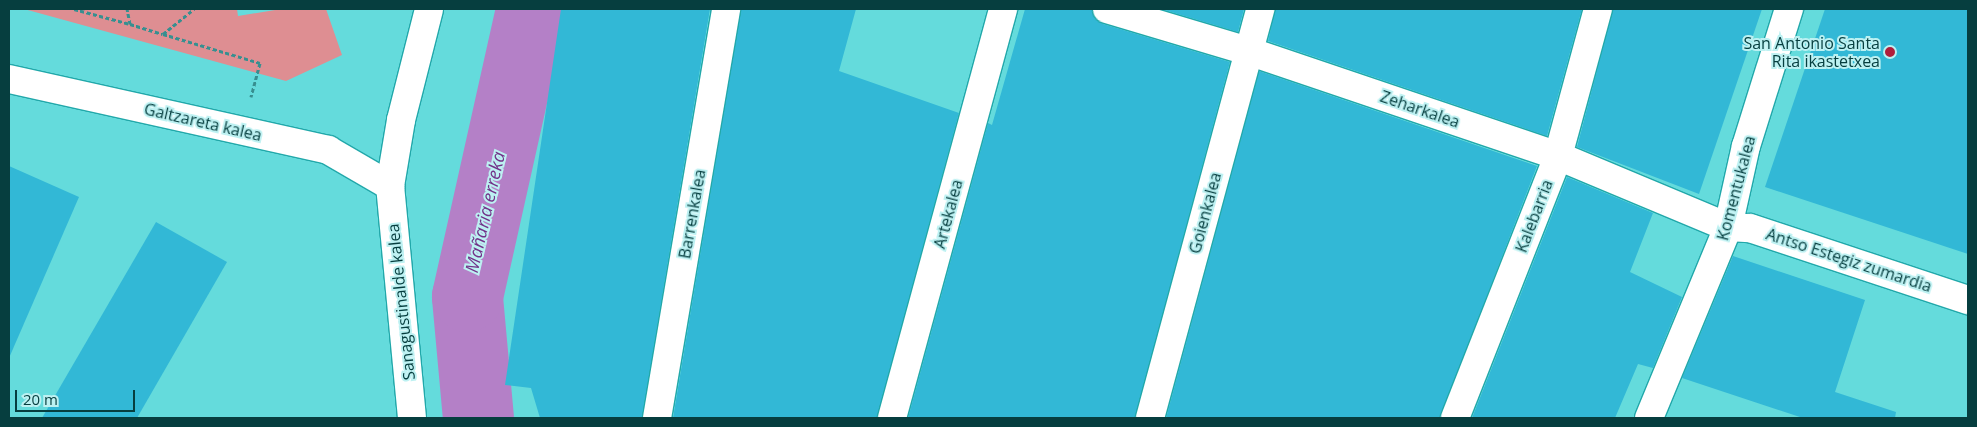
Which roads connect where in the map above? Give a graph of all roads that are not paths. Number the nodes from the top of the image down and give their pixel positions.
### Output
1 (429, 9) edge
2 (726, 9) edge
3 (1003, 9) edge
4 (1107, 9) edge
5 (1260, 9) edge
6 (1598, 9) edge
7 (1789, 9) edge
8 (1248, 52) junction
9 (9, 79) edge
10 (1558, 156) junction
11 (390, 186) junction
12 (1728, 227) junction
13 (1968, 300) edge
14 (412, 418) edge
15 (657, 418) edge
16 (892, 418) edge
17 (1150, 418) edge
18 (1455, 418) edge
19 (1650, 418) edge

1 - 11 street, Sanagustinalde kalea
2 - 15 street, Barrenkalea
3 - 16 street, Artekalea
4 - 8 street, Zeharkalea
5 - 8 street, Goienkalea
6 - 10 street, Kalebarria
7 - 12 street, Komentukalea
8 - 10 street, Zeharkalea
8 - 17 street, Goienkalea
9 - 11 street, Galtzareta kalea
10 - 12 street, Zeharkalea
10 - 18 street, Kalebarria
11 - 14 street, Sanagustinalde kalea
12 - 13 street, Antso Estegiz zumardia
12 - 19 street, Komentukalea

